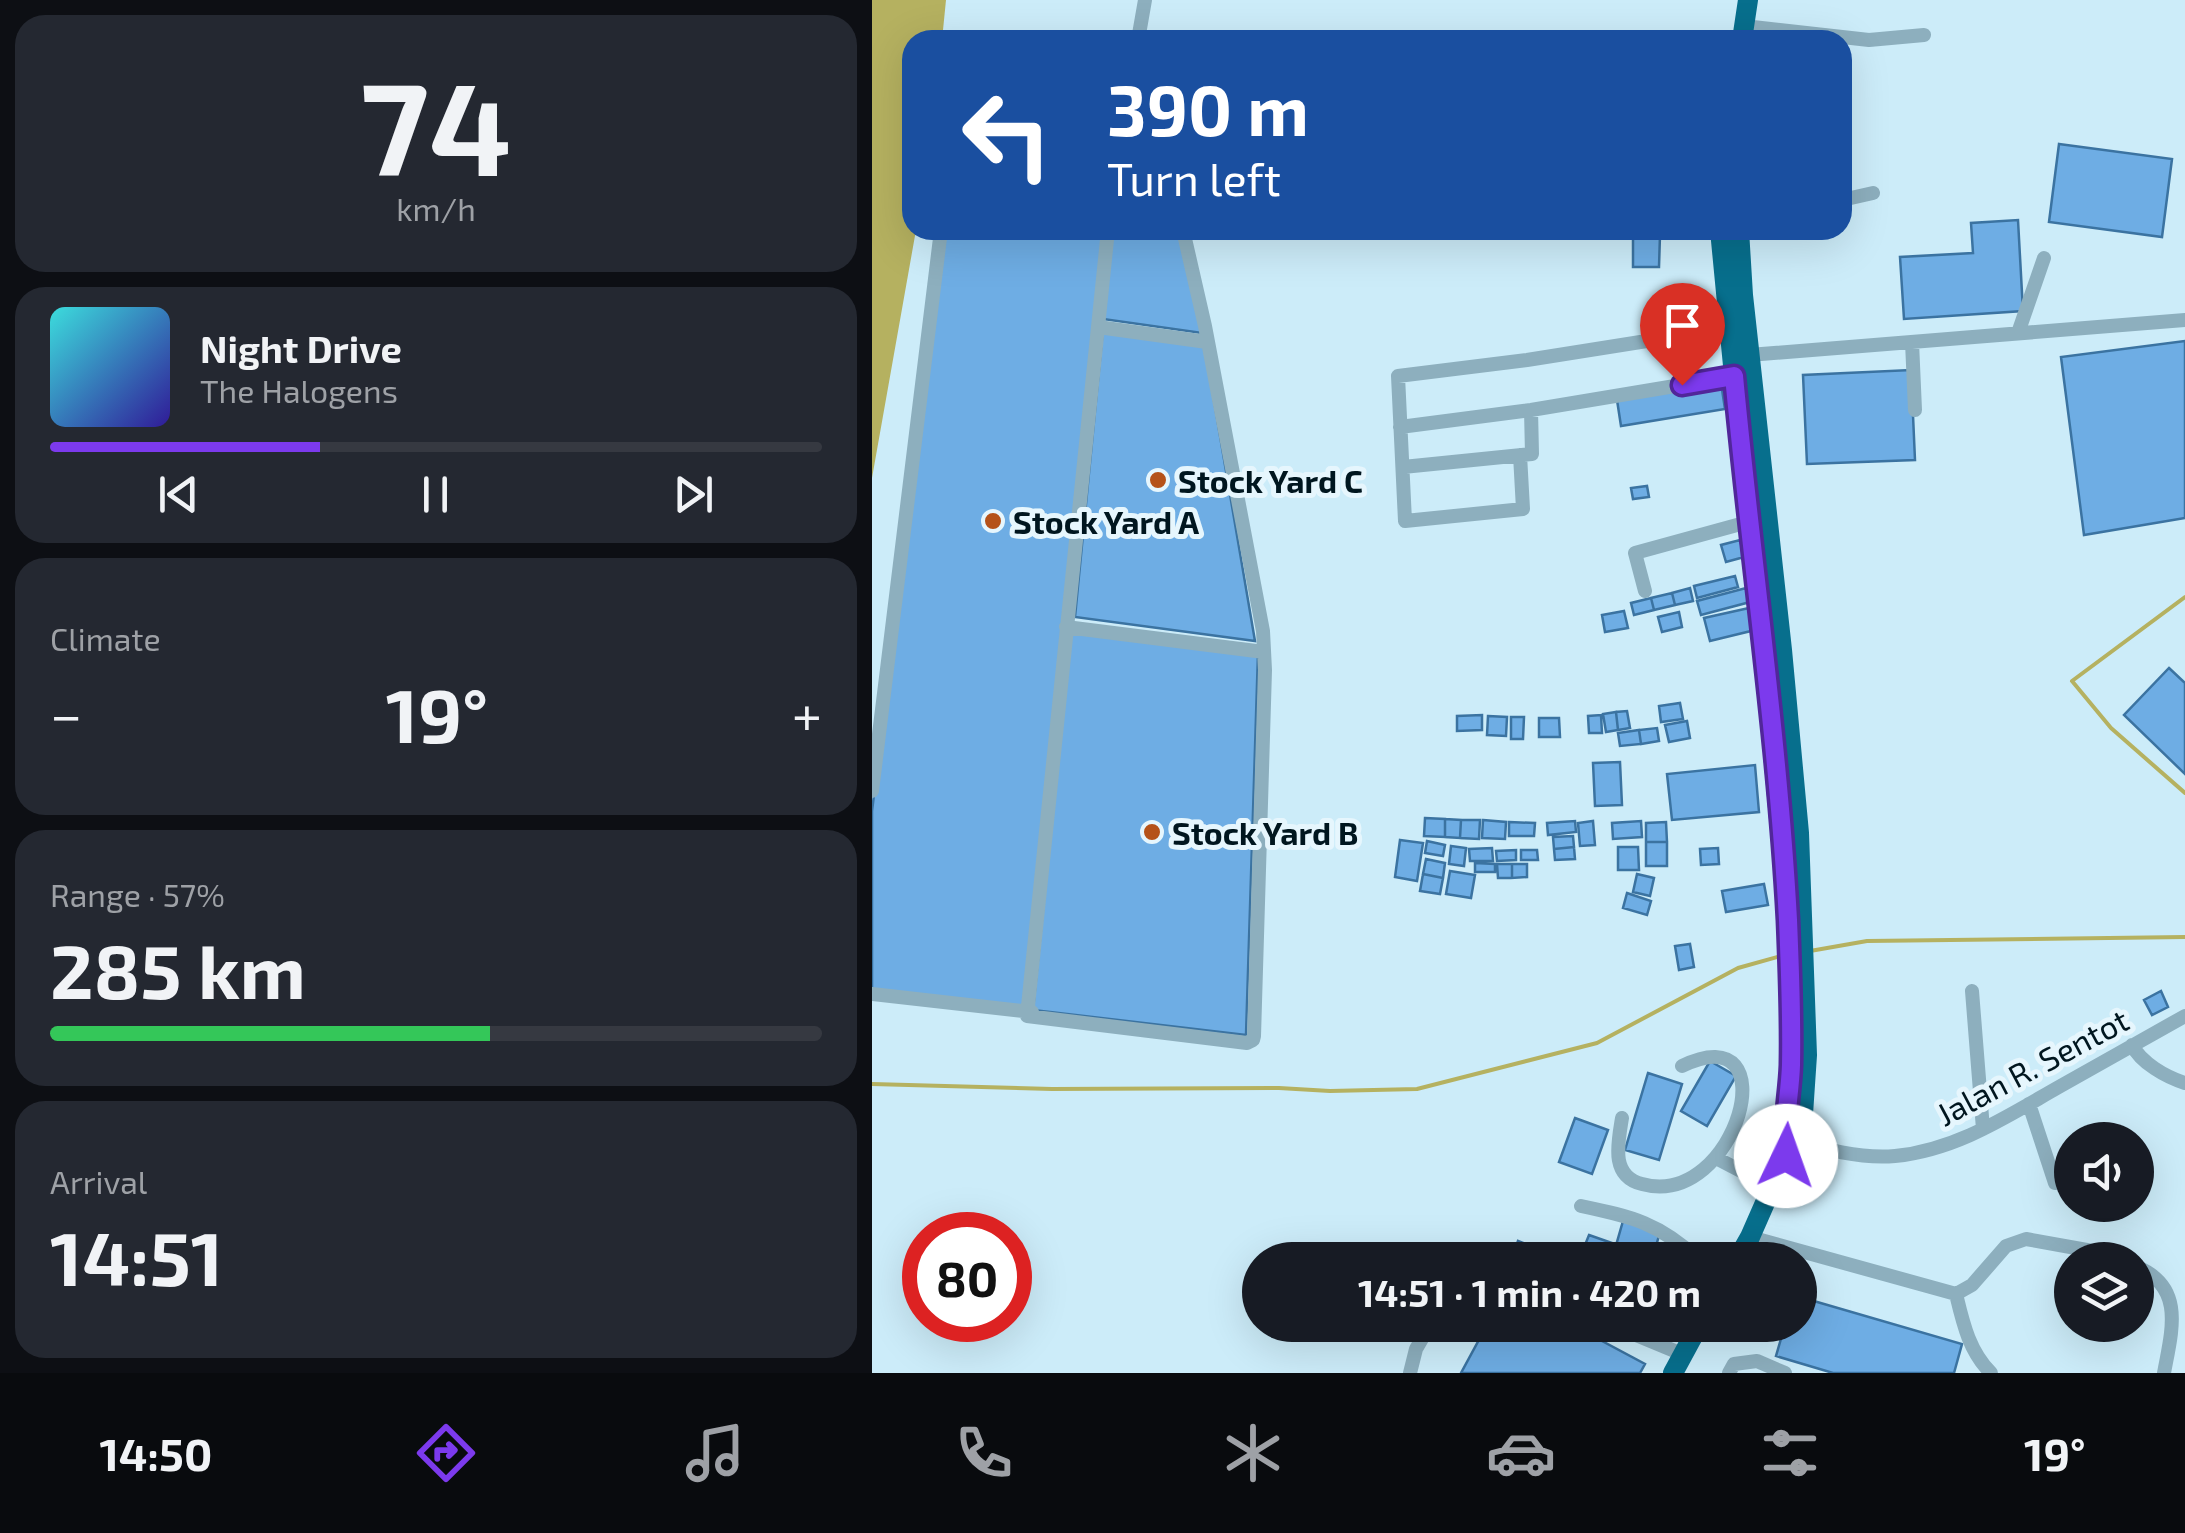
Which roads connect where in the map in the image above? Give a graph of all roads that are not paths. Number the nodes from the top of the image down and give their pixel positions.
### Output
1 (1144, 0) edge
2 (1734, 0) edge
3 (1748, 0) edge
4 (1139, 30) edge
5 (1737, 30) edge
6 (1739, 30) edge
7 (1924, 36) dead end
8 (1852, 39) edge
9 (1873, 193) dead end
10 (1852, 198) edge
11 (933, 240) edge
12 (940, 240) edge
13 (1109, 240) edge
14 (1184, 240) edge
15 (1722, 240) edge
16 (1739, 240) edge
17 (2044, 258) dead end
18 (2184, 320) edge
19 (1100, 324) junction
20 (1737, 326) junction
21 (2018, 333) junction
22 (1205, 339) junction
23 (1912, 342) junction
24 (1745, 368) junction
25 (1531, 410) junction
26 (1915, 410) dead end
27 (1400, 427) junction
28 (1520, 455) junction
29 (1403, 468) junction
30 (1757, 520) junction
31 (1644, 591) dead end
32 (1069, 624) junction
33 (1261, 650) junction
34 (1773, 651) junction
35 (872, 737) edge
36 (872, 791) edge
37 (1796, 919) junction
38 (1972, 991) dead end
39 (872, 996) edge
40 (1029, 1014) junction
41 (2184, 1016) edge
42 (2132, 1045) junction
43 (1682, 1066) dead end
44 (2184, 1083) edge
45 (2029, 1104) junction
46 (1622, 1118) dead end
47 (1983, 1129) junction
48 (1789, 1144) junction
49 (1716, 1158) junction
50 (2054, 1180) edge
51 (1770, 1191) junction
52 (1581, 1206) dead end
53 (1750, 1237) junction
54 (1678, 1242) edge
55 (1747, 1242) edge
56 (2054, 1244) edge
57 (2154, 1277) edge
58 (1956, 1294) junction
59 (1420, 1342) edge
60 (1640, 1342) edge
61 (1689, 1342) edge
62 (1677, 1364) edge
63 (1410, 1373) edge
64 (1730, 1373) edge
65 (1785, 1373) edge
66 (1990, 1373) edge
67 (2164, 1373) edge

1 - 4 street
2 - 5 highway
3 - 6 highway
7 - 8 street
9 - 10 street
11 - 35 street
12 - 36 street
13 - 19 street
14 - 22 street
15 - 20 highway
16 - 20 highway
17 - 21 street
18 - 21 street
19 - 22 street
19 - 32 street
20 - 24 highway
20 - 27 street
21 - 23 street
22 - 33 street
23 - 24 street
23 - 26 street
24 - 25 street
24 - 30 highway
25 - 27 street
25 - 28 street
27 - 29 street
28 - 29 street
28 - 29 street
30 - 31 street
30 - 34 highway
32 - 33 street
32 - 40 street
33 - 40 street
34 - 37 highway
34 - 37 highway
37 - 48 highway
38 - 47 street
39 - 40 street
41 - 42 street, Jalan R. Sentot
42 - 44 street
42 - 45 street, Jalan R. Sentot
43 - 49 street
45 - 47 street, Jalan R. Sentot
45 - 50 street
46 - 49 street
47 - 48 street, Jalan R. Sentot
48 - 51 highway
49 - 51 street
51 - 53 highway
52 - 54 street
53 - 55 highway
53 - 58 street
56 - 58 street
57 - 67 street
58 - 66 street
59 - 63 street
60 - 62 street
61 - 62 highway
64 - 65 street

